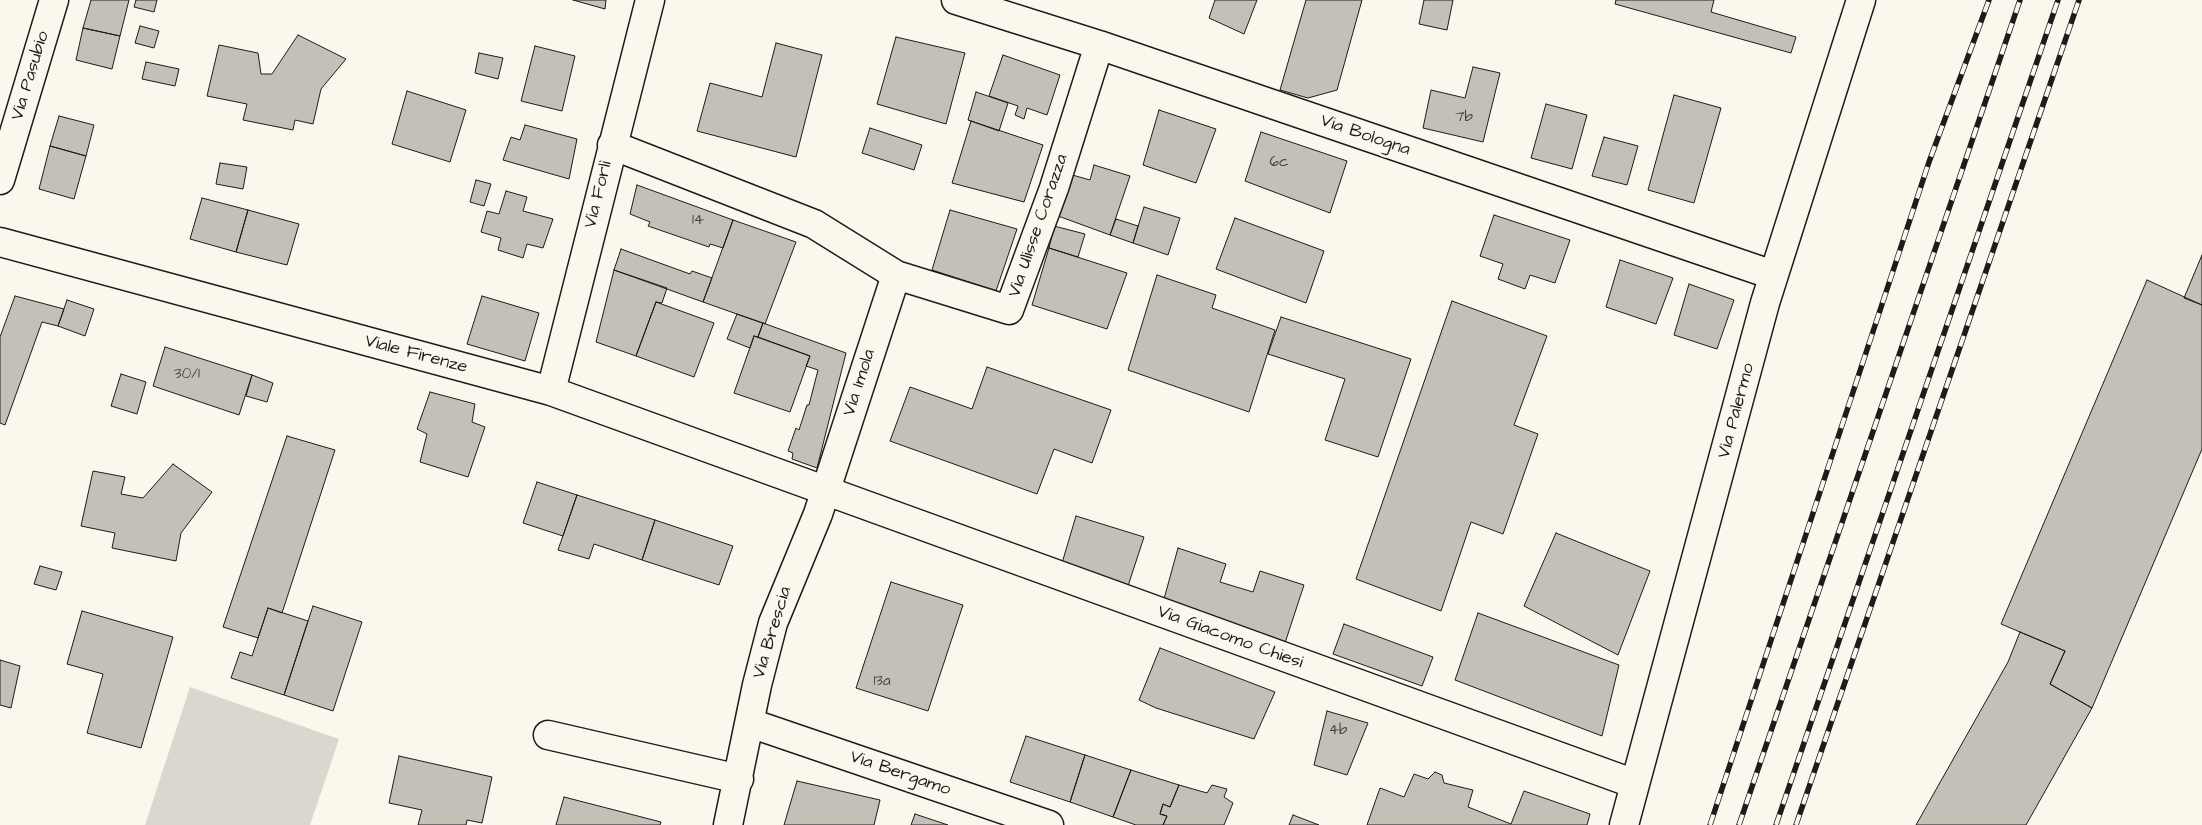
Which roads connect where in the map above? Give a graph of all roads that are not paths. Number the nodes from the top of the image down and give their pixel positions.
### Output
1 (54, 0) edge
2 (650, 0) edge
3 (956, 0) edge
4 (1861, 0) edge
5 (1099, 45) junction
6 (612, 145) junction
7 (0, 180) edge
8 (0, 242) edge
9 (896, 275) junction
10 (1773, 275) junction
11 (551, 391) junction
12 (824, 492) junction
13 (750, 723) junction
14 (548, 735) dead end
15 (739, 779) junction
16 (1635, 784) junction
17 (728, 825) edge
18 (1049, 825) edge
19 (1624, 825) edge

1 - 7 street, Via Pasubio
2 - 6 street, Via Forlì
3 - 5 street, Via Bologna
4 - 10 street, Via Palermo
5 - 9 street, Via Ulisse Corazza
5 - 10 street, Via Bologna
6 - 9 street, Via Ulisse Corazza
6 - 11 street, Via Forlì
8 - 11 street, Viale Firenze
9 - 12 street, Via Imola
10 - 16 street, Via Palermo
11 - 12 street, Viale Firenze
12 - 13 street, Via Brescia
12 - 16 street, Via Giacomo Chiesi
13 - 15 street, Via Brescia
13 - 18 street, Via Bergamo
14 - 15 street
15 - 17 street, Via Brescia
16 - 19 street, Via Palermo

